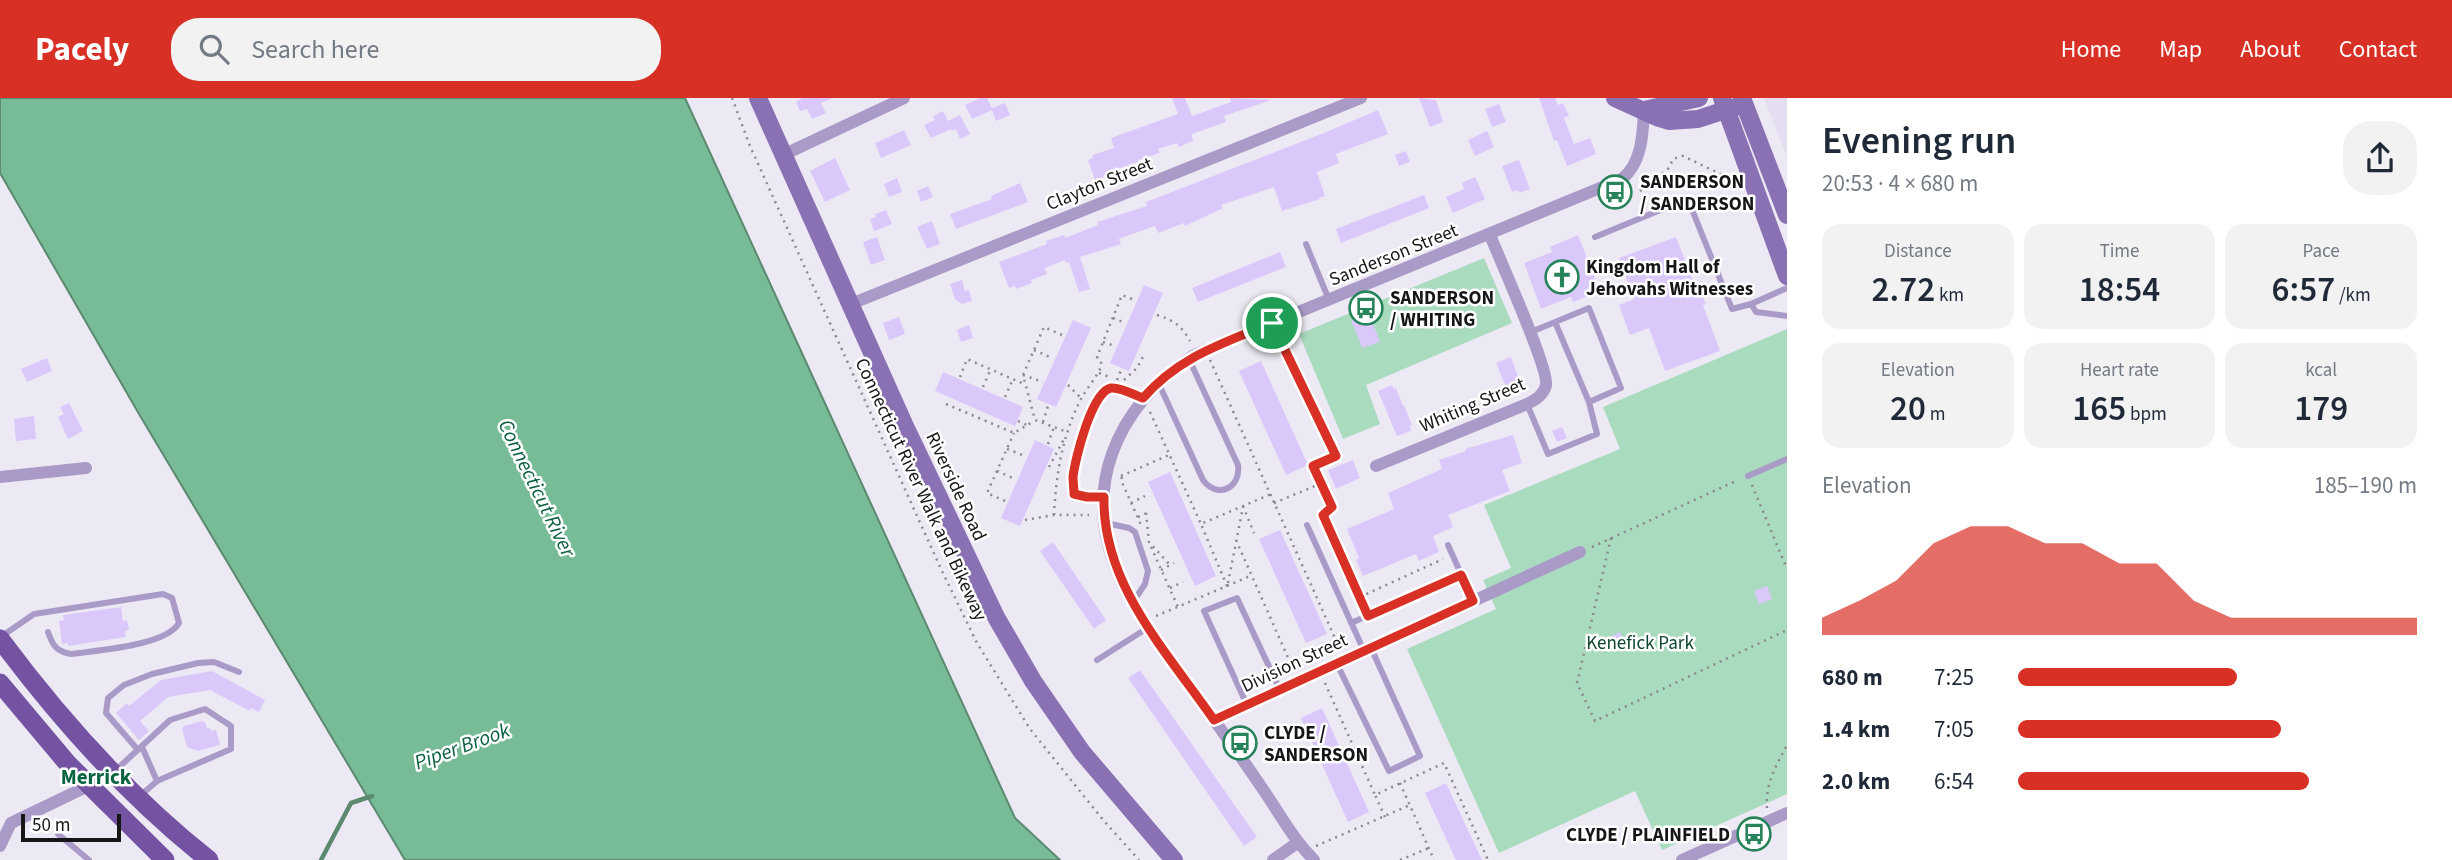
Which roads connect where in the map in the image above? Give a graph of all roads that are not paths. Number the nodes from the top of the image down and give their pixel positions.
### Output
1 (758, 98) edge
2 (904, 98) edge
3 (1361, 98) edge
4 (1615, 98) edge
5 (1699, 98) edge
6 (1743, 101) edge
7 (1724, 105) edge
8 (1644, 110) junction
9 (783, 155) junction
10 (1787, 215) edge
11 (1490, 235) junction
12 (1595, 237) dead end
13 (1306, 244) dead end
14 (1787, 276) edge
15 (1787, 288) edge
16 (1329, 300) junction
17 (851, 304) junction
18 (1751, 304) junction
19 (1787, 316) edge
20 (1555, 322) junction
21 (1272, 323) junction
22 (1529, 332) junction
23 (1189, 358) junction
24 (1158, 382) junction
25 (1589, 402) junction
26 (1145, 403) junction
27 (1527, 404) junction
28 (1336, 456) road end
29 (1787, 459) edge
30 (1376, 466) dead end
31 (86, 468) dead end
32 (1748, 476) road end
33 (0, 477) edge
34 (1104, 497) junction
35 (1105, 523) junction
36 (1307, 525) dead end
37 (1448, 545) dead end
38 (1580, 552) road end
39 (1461, 575) junction
40 (1473, 601) junction
41 (1133, 602) junction
42 (45, 612) junction
43 (47, 623) dead end
44 (1351, 623) junction
45 (1147, 624) junction
46 (48, 632) dead end
47 (0, 638) edge
48 (1368, 650) junction
49 (1097, 660) dead end
50 (1341, 662) junction
51 (239, 672) dead end
52 (0, 683) edge
53 (1280, 690) junction
54 (1247, 705) junction
55 (1214, 720) junction
56 (140, 748) junction
57 (112, 774) junction
58 (157, 781) junction
59 (88, 786) junction
60 (137, 798) junction
61 (1787, 813) edge
62 (58, 834) dead end
63 (1297, 843) junction
64 (0, 846) edge
65 (163, 859) edge
66 (89, 860) edge
67 (209, 860) edge
68 (1174, 860) edge
69 (1273, 860) edge
70 (1314, 860) edge
71 (1682, 860) edge

1 - 9 street, Riverside Road
2 - 9 street
3 - 17 street, Clayton Street
4 - 8 street
5 - 8 street
6 - 7 street
6 - 10 street
7 - 8 street
7 - 14 street
8 - 11 street, Sanderson Street
9 - 17 street, Riverside Road
11 - 16 street, Sanderson Street
11 - 22 street, Whiting Street
12 - 18 lane
13 - 16 lane
15 - 18 lane
16 - 21 street, Sanderson Street
17 - 68 street, Riverside Road
18 - 19 lane
20 - 22 lane
20 - 25 lane
20 - 25 lane
21 - 23 street, Sanderson Street
21 - 28 lane
22 - 27 street, Whiting Street
23 - 24 street, Sanderson Street
23 - 24 lane
24 - 26 street, Sanderson Street
25 - 27 lane
26 - 34 street, Sanderson Street
26 - 34 lane
27 - 30 street, Whiting Street
29 - 32 lane
31 - 33 street
34 - 35 street, Sanderson Street
35 - 41 street, Sanderson Street
35 - 41 lane
36 - 44 lane
37 - 39 lane
38 - 40 street, Division Street
39 - 40 lane
39 - 44 lane
40 - 48 street, Division Street
41 - 45 street, Sanderson Street
42 - 43 lane
42 - 46 lane
42 - 47 lane
44 - 48 lane
45 - 49 lane
45 - 55 street, Sanderson Street
47 - 57 main road
48 - 50 street, Division Street
48 - 50 lane
50 - 53 street, Division Street
51 - 56 lane
52 - 59 main road
53 - 54 street, Division Street
53 - 54 lane
54 - 55 street, Division Street
55 - 63 street, Sanderson Street
56 - 57 lane
56 - 58 lane
56 - 58 lane
57 - 60 main road
58 - 60 lane
59 - 64 street
59 - 65 main road
60 - 67 main road
61 - 71 street
62 - 66 lane
63 - 69 street
63 - 70 street, Sanderson Street

